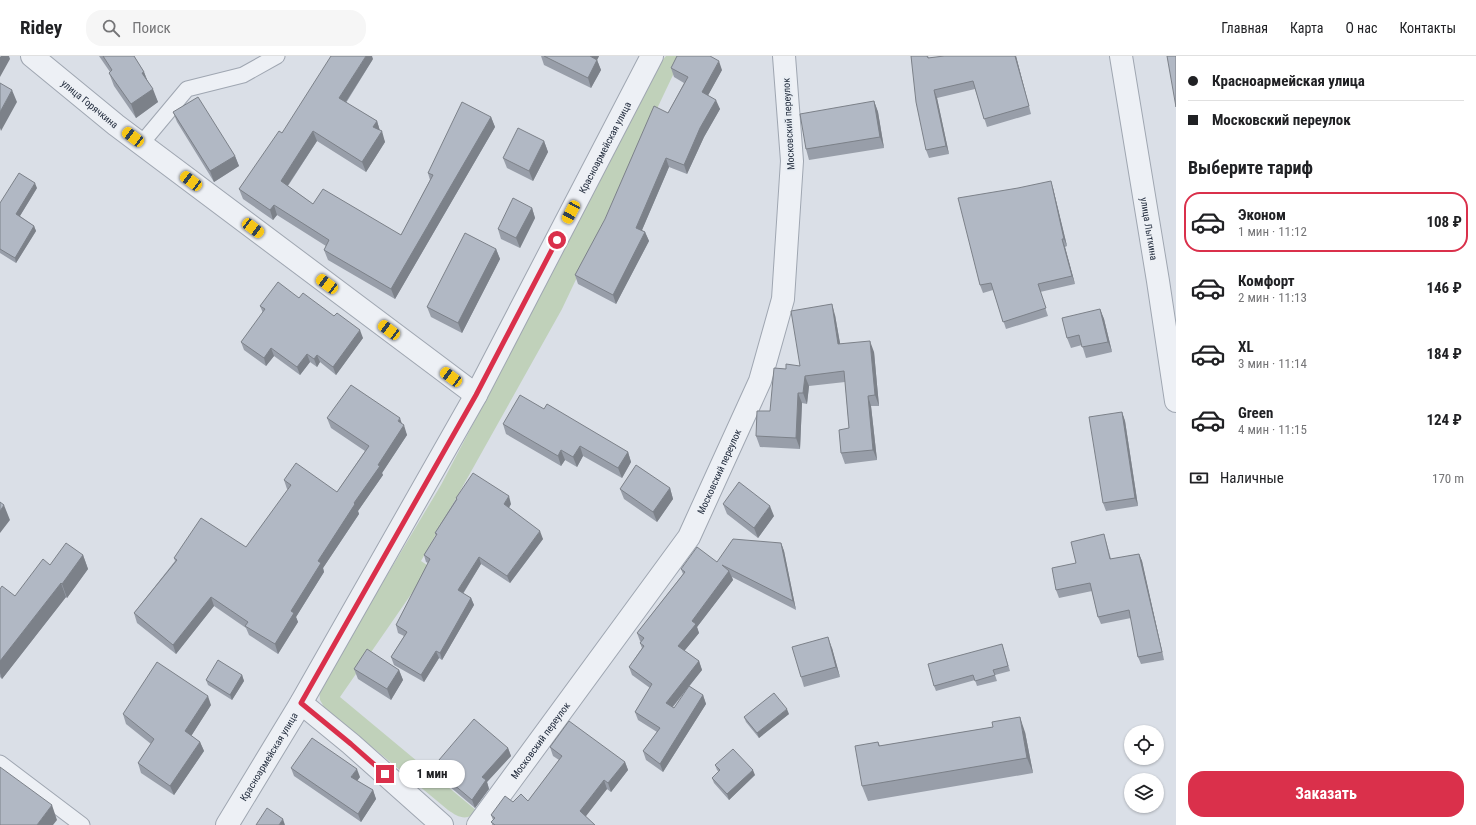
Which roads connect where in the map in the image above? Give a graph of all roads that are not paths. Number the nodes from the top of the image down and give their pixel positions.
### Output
1 (32, 56) edge
2 (277, 56) edge
3 (652, 56) edge
4 (784, 56) edge
5 (1121, 56) edge
6 (141, 144) junction
7 (476, 395) junction
8 (1176, 401) edge
9 (301, 703) junction
10 (0, 763) edge
11 (82, 825) edge
12 (227, 825) edge
13 (442, 825) edge
14 (478, 825) edge

1 - 6 street, улица Горячкина
2 - 6 lane
3 - 7 street, Красноармейская улица
4 - 14 street, Московский переулок
5 - 8 street, улица Лыткина
6 - 7 street, улица Горячкина
7 - 9 street, Красноармейская улица
9 - 12 street, Красноармейская улица
9 - 13 street
10 - 11 lane

